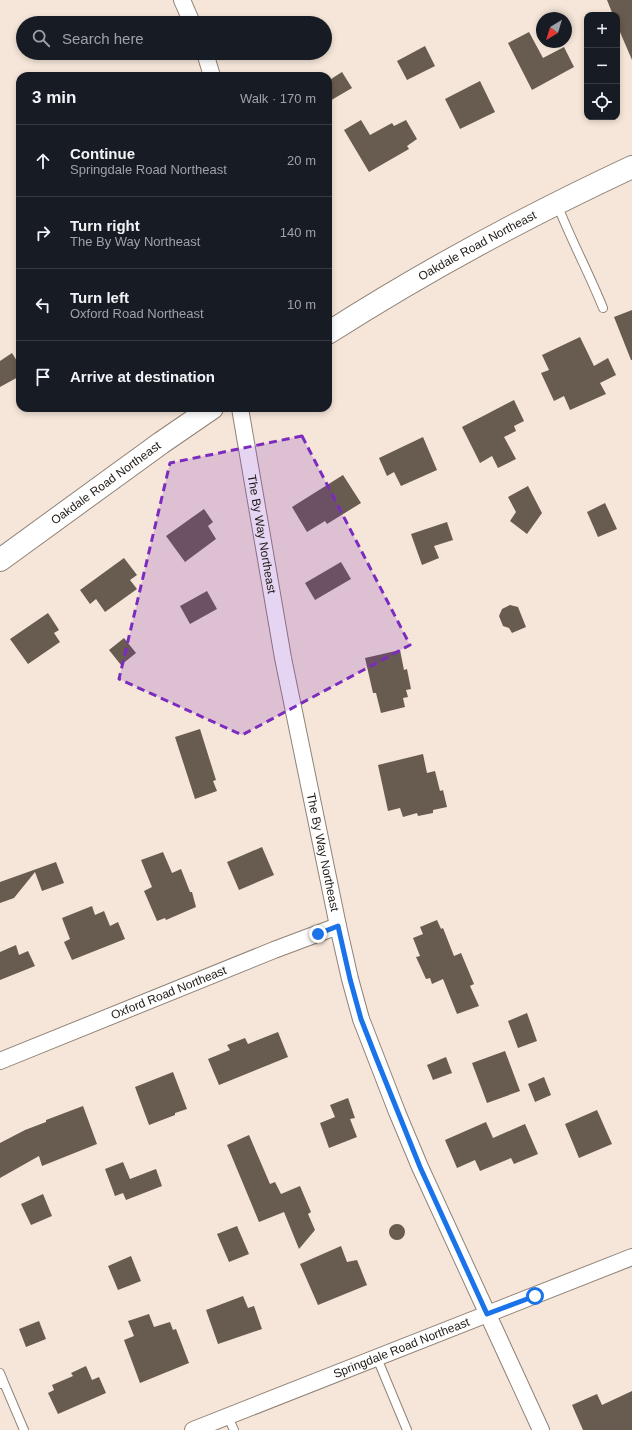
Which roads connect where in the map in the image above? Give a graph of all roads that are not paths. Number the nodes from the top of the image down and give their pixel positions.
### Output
1 (182, 0) edge
2 (189, 16) edge
3 (207, 60) edge
4 (211, 72) edge
5 (632, 167) edge
6 (557, 204) junction
7 (603, 308) dead end
8 (332, 330) edge
9 (206, 412) edge
10 (241, 412) edge
11 (0, 560) edge
12 (338, 926) junction
13 (0, 1061) edge
14 (632, 1257) edge
15 (487, 1314) junction
16 (377, 1358) junction
17 (0, 1373) edge
18 (2, 1383) edge
19 (231, 1423) edge
20 (24, 1430) edge
21 (193, 1430) edge
22 (407, 1430) edge
23 (541, 1430) edge

1 - 2 street
3 - 4 street
5 - 6 street, Oakdale Road Northeast
6 - 7 lane
6 - 8 street, Oakdale Road Northeast
9 - 11 street, Oakdale Road Northeast
10 - 12 street, The By Way Northeast
12 - 13 street, Oxford Road Northeast
12 - 15 street, The By Way Northeast
14 - 15 street, Springdale Road Northeast
15 - 16 street, Springdale Road Northeast
15 - 23 street, The By Way Northeast
16 - 19 street, Springdale Road Northeast
16 - 22 lane
17 - 18 lane
18 - 20 lane
19 - 21 street, Springdale Road Northeast

